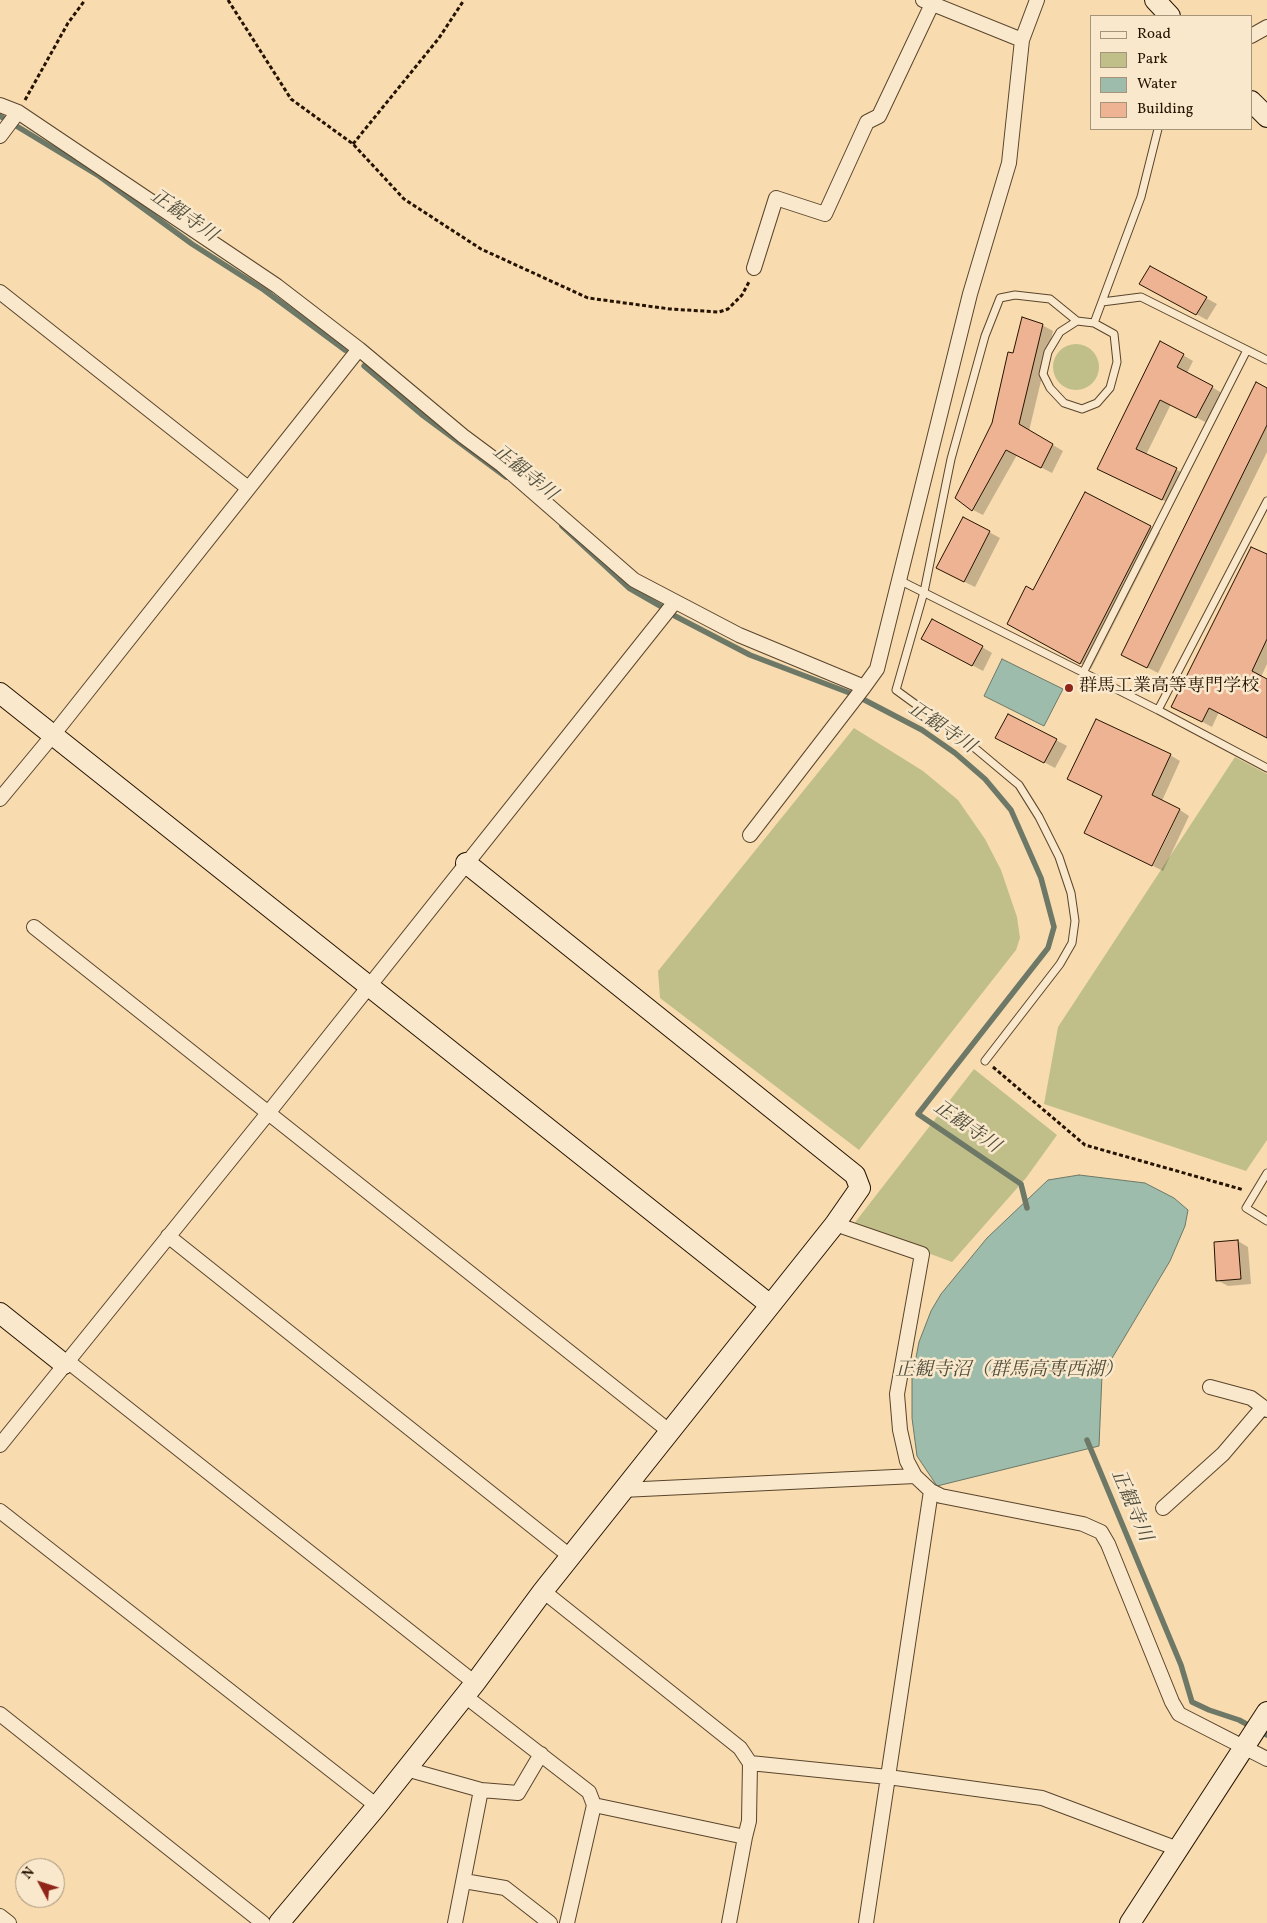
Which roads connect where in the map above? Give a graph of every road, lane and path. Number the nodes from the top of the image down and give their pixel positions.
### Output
1 (85, 0) edge
2 (228, 0) edge
3 (464, 0) edge
4 (1037, 0) edge
5 (1156, 0) edge
6 (930, 1) edge
7 (1169, 15) edge
8 (1267, 27) edge
9 (1252, 35) edge
10 (1022, 40) junction
11 (1252, 102) edge
12 (0, 105) edge
13 (18, 112) junction
14 (1267, 117) edge
15 (1158, 130) edge
16 (0, 136) edge
17 (353, 144) junction
18 (754, 268) joint
19 (0, 292) edge
20 (1102, 302) junction
21 (1077, 321) junction
22 (1094, 323) junction
23 (359, 349) junction
24 (1247, 350) junction
25 (1267, 360) edge
26 (248, 488) junction
27 (1267, 501) edge
28 (898, 580) junction
29 (924, 592) junction
30 (674, 603) junction
31 (1083, 673) junction
32 (864, 687) junction
33 (0, 693) edge
34 (1158, 710) junction
35 (53, 735) junction
36 (1267, 768) edge
37 (0, 799) edge
38 (750, 835) dead end
39 (466, 863) junction
40 (34, 927) dead end
41 (368, 987) junction
42 (985, 1061) joint
43 (269, 1112) junction
44 (1267, 1173) edge
45 (1264, 1186) edge
46 (1255, 1194) junction
47 (1267, 1221) edge
48 (835, 1224) junction
49 (168, 1236) junction
50 (769, 1304) junction
51 (0, 1313) edge
52 (65, 1362) junction
53 (1210, 1387) dead end
54 (1265, 1409) edge
55 (669, 1431) junction
56 (0, 1445) edge
57 (915, 1476) junction
58 (622, 1490) junction
59 (931, 1491) junction
60 (1163, 1508) dead end
61 (0, 1511) edge
62 (571, 1558) junction
63 (543, 1591) junction
64 (470, 1690) junction
65 (1267, 1712) edge
66 (0, 1714) edge
67 (1243, 1748) junction
68 (541, 1754) junction
69 (1267, 1759) edge
70 (750, 1763) junction
71 (406, 1769) junction
72 (888, 1777) junction
73 (480, 1790) junction
74 (594, 1805) junction
75 (378, 1806) junction
76 (745, 1837) junction
77 (1178, 1849) junction
78 (464, 1881) junction
79 (263, 1923) edge
80 (279, 1923) edge
81 (455, 1923) edge
82 (550, 1923) edge
83 (567, 1923) edge
84 (729, 1923) edge
85 (866, 1923) edge
86 (1130, 1923) edge

1 - 13 path
2 - 17 path
3 - 17 path
4 - 10 street
5 - 7 street
6 - 10 street
6 - 18 street
8 - 9 street
10 - 28 street
11 - 14 street
12 - 13 street
13 - 16 street
13 - 23 street
15 - 20 lane
17 - 18 path
19 - 26 street
20 - 22 lane
20 - 24 lane
21 - 22 lane
21 - 22 lane
21 - 29 lane
23 - 26 street
23 - 30 street
24 - 25 lane
24 - 31 lane
26 - 35 street
27 - 34 lane
28 - 29 lane
28 - 32 street
29 - 31 lane
29 - 42 lane
30 - 32 street
30 - 39 street
31 - 34 lane
32 - 38 street
33 - 35 street
34 - 36 lane
35 - 37 street
35 - 41 street
39 - 41 street
39 - 48 street
40 - 43 street
41 - 43 street
41 - 50 street
42 - 46 path
43 - 49 street
43 - 55 street
44 - 45 lane
45 - 46 lane
46 - 47 lane
48 - 50 street
48 - 57 street
49 - 52 street
49 - 62 street
50 - 55 street
51 - 52 street
52 - 56 street
52 - 64 street
53 - 54 street
54 - 60 street
55 - 58 street
57 - 58 street
57 - 59 street
58 - 62 street
59 - 67 street
59 - 72 street
61 - 75 street
62 - 63 street
63 - 64 street
63 - 70 street
64 - 68 street
64 - 71 street
65 - 67 street
66 - 79 street
67 - 69 street
67 - 77 street
68 - 73 street
68 - 74 street
70 - 72 street
70 - 76 street
71 - 73 street
71 - 75 street
72 - 77 street
72 - 85 street
73 - 78 street
74 - 76 street
74 - 83 street
75 - 80 street
76 - 84 street
77 - 86 street
78 - 81 street
78 - 82 street

